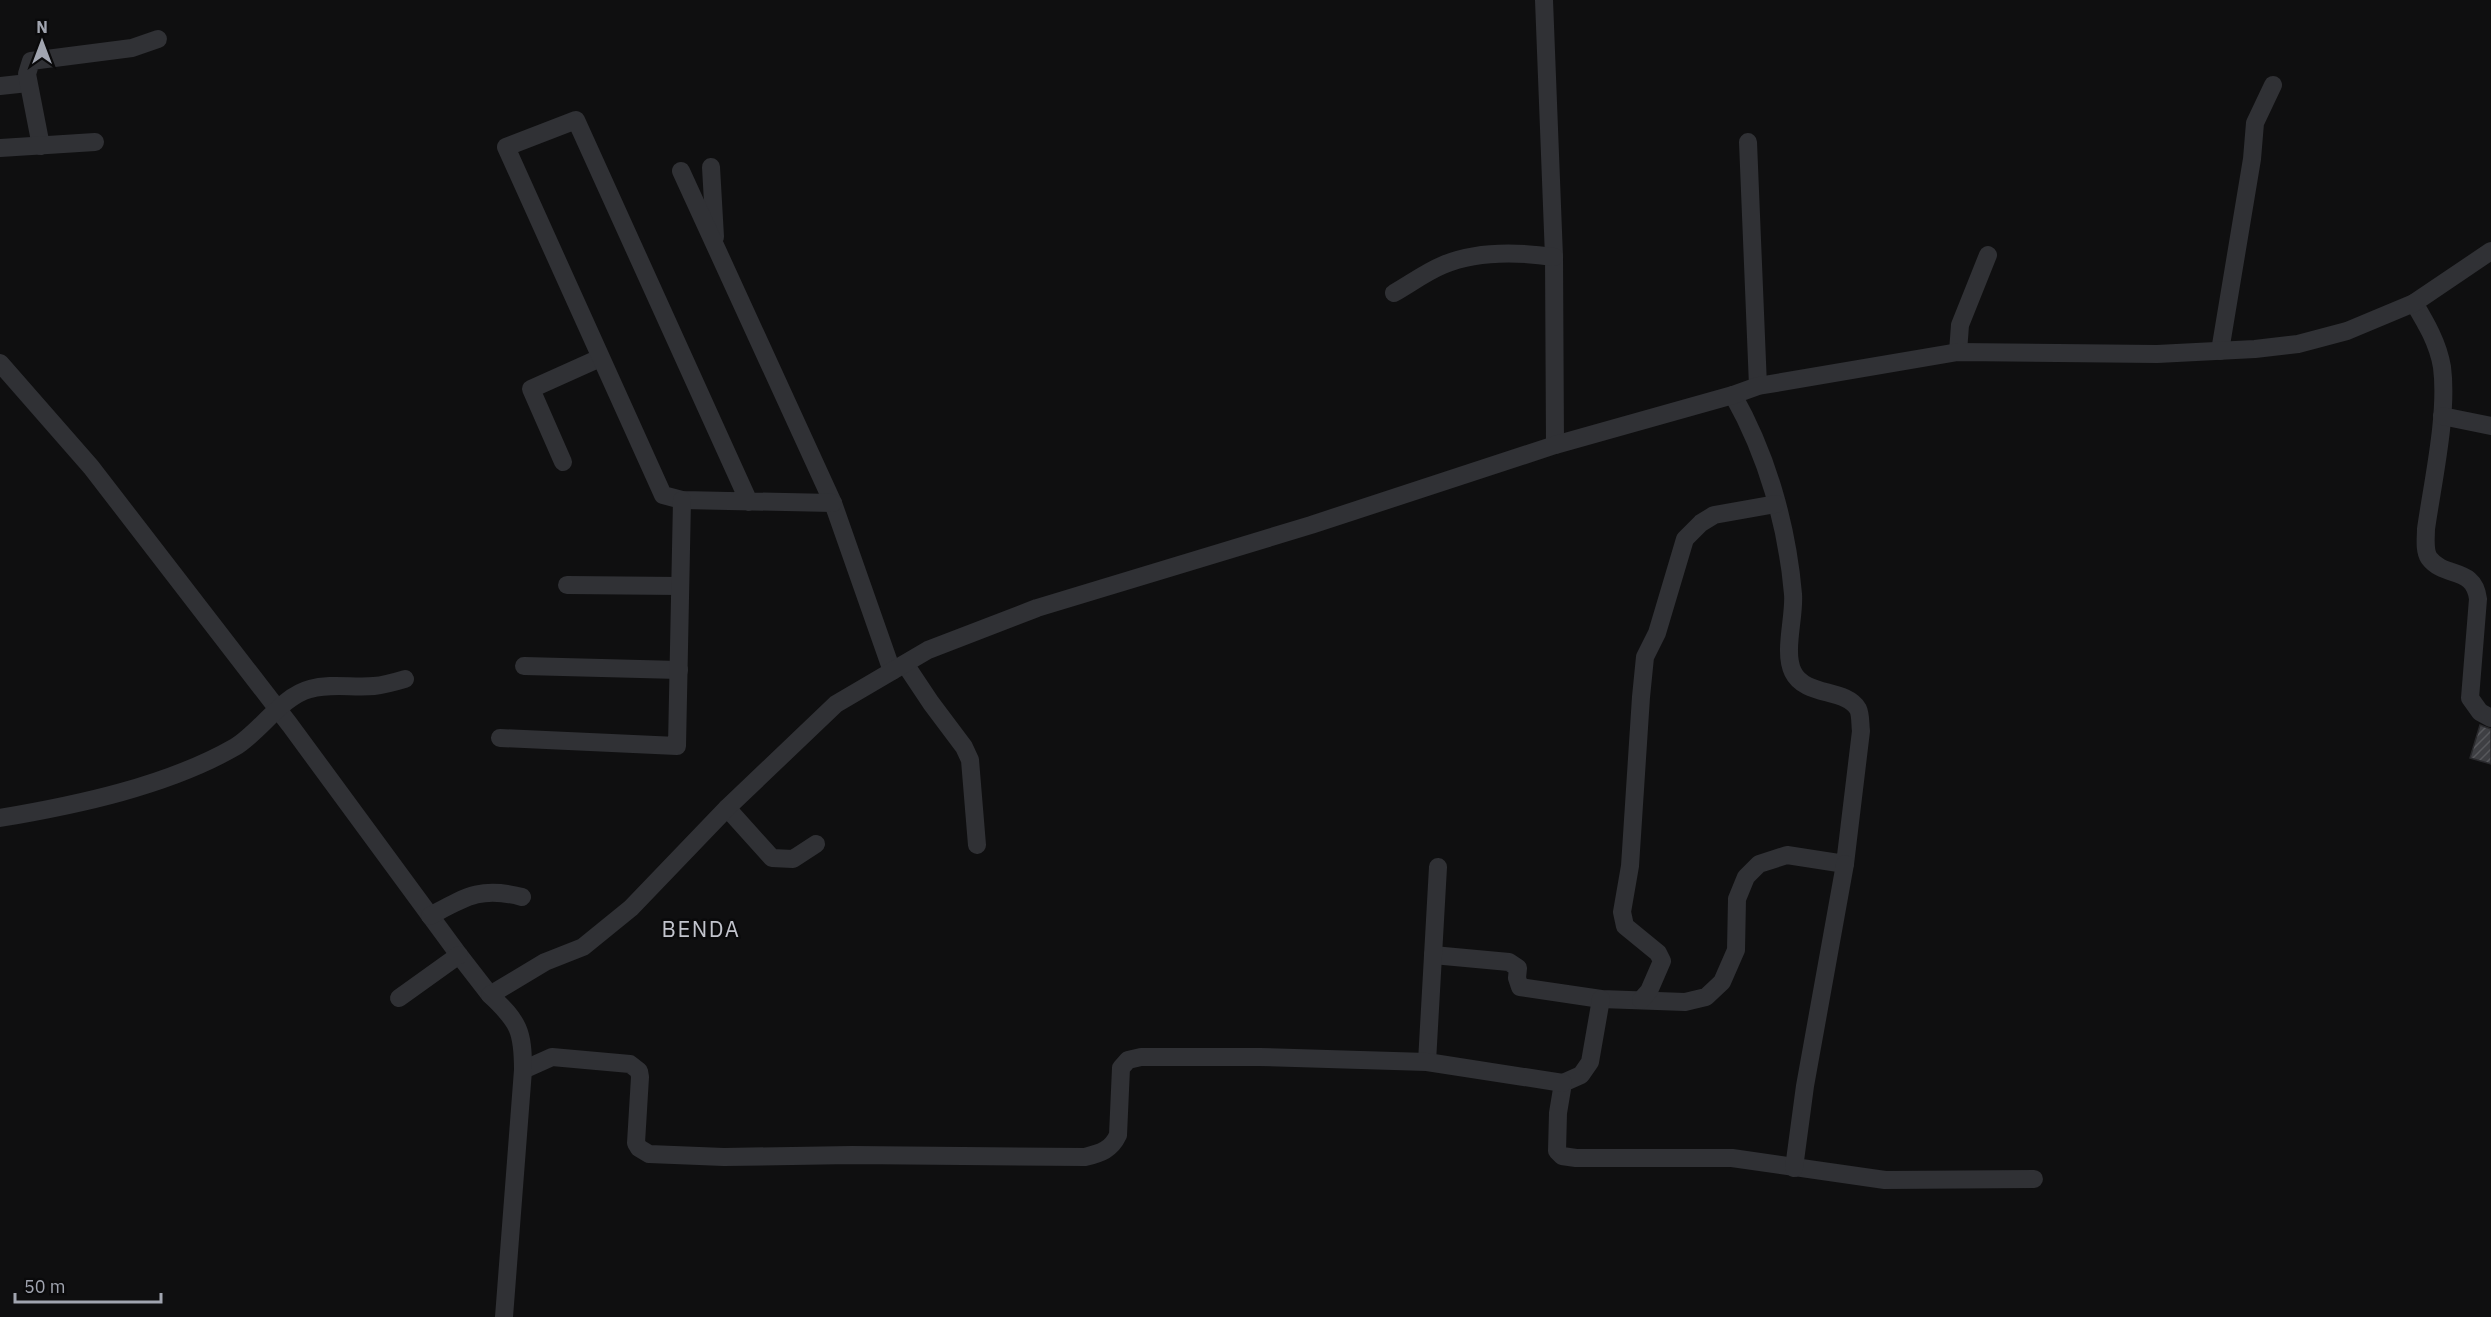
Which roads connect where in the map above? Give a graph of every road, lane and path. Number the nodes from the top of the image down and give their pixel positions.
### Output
1 (1544, 0) edge
2 (158, 39) dead end
3 (28, 83) junction
4 (2273, 85) dead end
5 (0, 86) edge
6 (95, 142) dead end
7 (1748, 142) dead end
8 (41, 146) junction
9 (0, 148) edge
10 (711, 167) dead end
11 (681, 171) dead end
12 (716, 247) junction
13 (2491, 251) edge
14 (1988, 255) dead end
15 (1554, 257) junction
16 (1394, 293) dead end
17 (2414, 303) junction
18 (2220, 351) junction
19 (1958, 352) junction
20 (600, 358) junction
21 (0, 363) edge
22 (1758, 386) junction
23 (1733, 395) junction
24 (2442, 416) junction
25 (2491, 426) edge
26 (1555, 445) junction
27 (563, 462) dead end
28 (682, 500) junction
29 (749, 502) junction
30 (833, 503) junction
31 (1776, 504) junction
32 (567, 585) dead end
33 (680, 586) junction
34 (524, 666) dead end
35 (899, 667) junction
36 (679, 670) junction
37 (405, 679) dead end
38 (278, 708) junction
39 (2491, 718) edge
40 (500, 738) dead end
41 (727, 808) junction
42 (0, 818) edge
43 (816, 844) dead end
44 (977, 845) dead end
45 (1845, 864) junction
46 (1438, 867) dead end
47 (522, 897) dead end
48 (430, 916) junction
49 (459, 955) junction
50 (1433, 955) junction
51 (490, 995) junction
52 (399, 998) dead end
53 (1601, 999) junction
54 (1641, 1000) junction
55 (1427, 1062) junction
56 (523, 1070) junction
57 (1563, 1083) junction
58 (1794, 1168) junction
59 (2034, 1179) dead end
60 (504, 1317) edge

1 - 15 street
2 - 3 street
3 - 5 street
3 - 8 street
4 - 18 street
6 - 8 street
7 - 22 street
8 - 9 street
10 - 12 street
11 - 12 street
12 - 30 street
13 - 17 street
14 - 19 street
15 - 16 street
15 - 26 street
17 - 18 street
17 - 24 street
18 - 19 street
19 - 22 street
20 - 27 street
20 - 28 street
20 - 29 street
21 - 38 street
22 - 23 street
23 - 26 street
23 - 31 street
24 - 25 street
24 - 39 street
26 - 35 street
28 - 29 street
28 - 33 street
29 - 30 street
30 - 35 street
31 - 45 street
31 - 54 street
32 - 33 street
33 - 36 street
34 - 36 street
35 - 41 street
35 - 44 street
36 - 40 street
37 - 38 street
38 - 42 street
38 - 48 street
41 - 43 street
41 - 51 street
45 - 54 street
45 - 58 street
46 - 50 street
47 - 48 street
48 - 49 street
49 - 51 street
49 - 52 street
50 - 53 street
50 - 55 street
51 - 56 street
53 - 54 street
53 - 57 street
55 - 56 street
55 - 57 street
56 - 60 street
57 - 58 street
58 - 59 street

